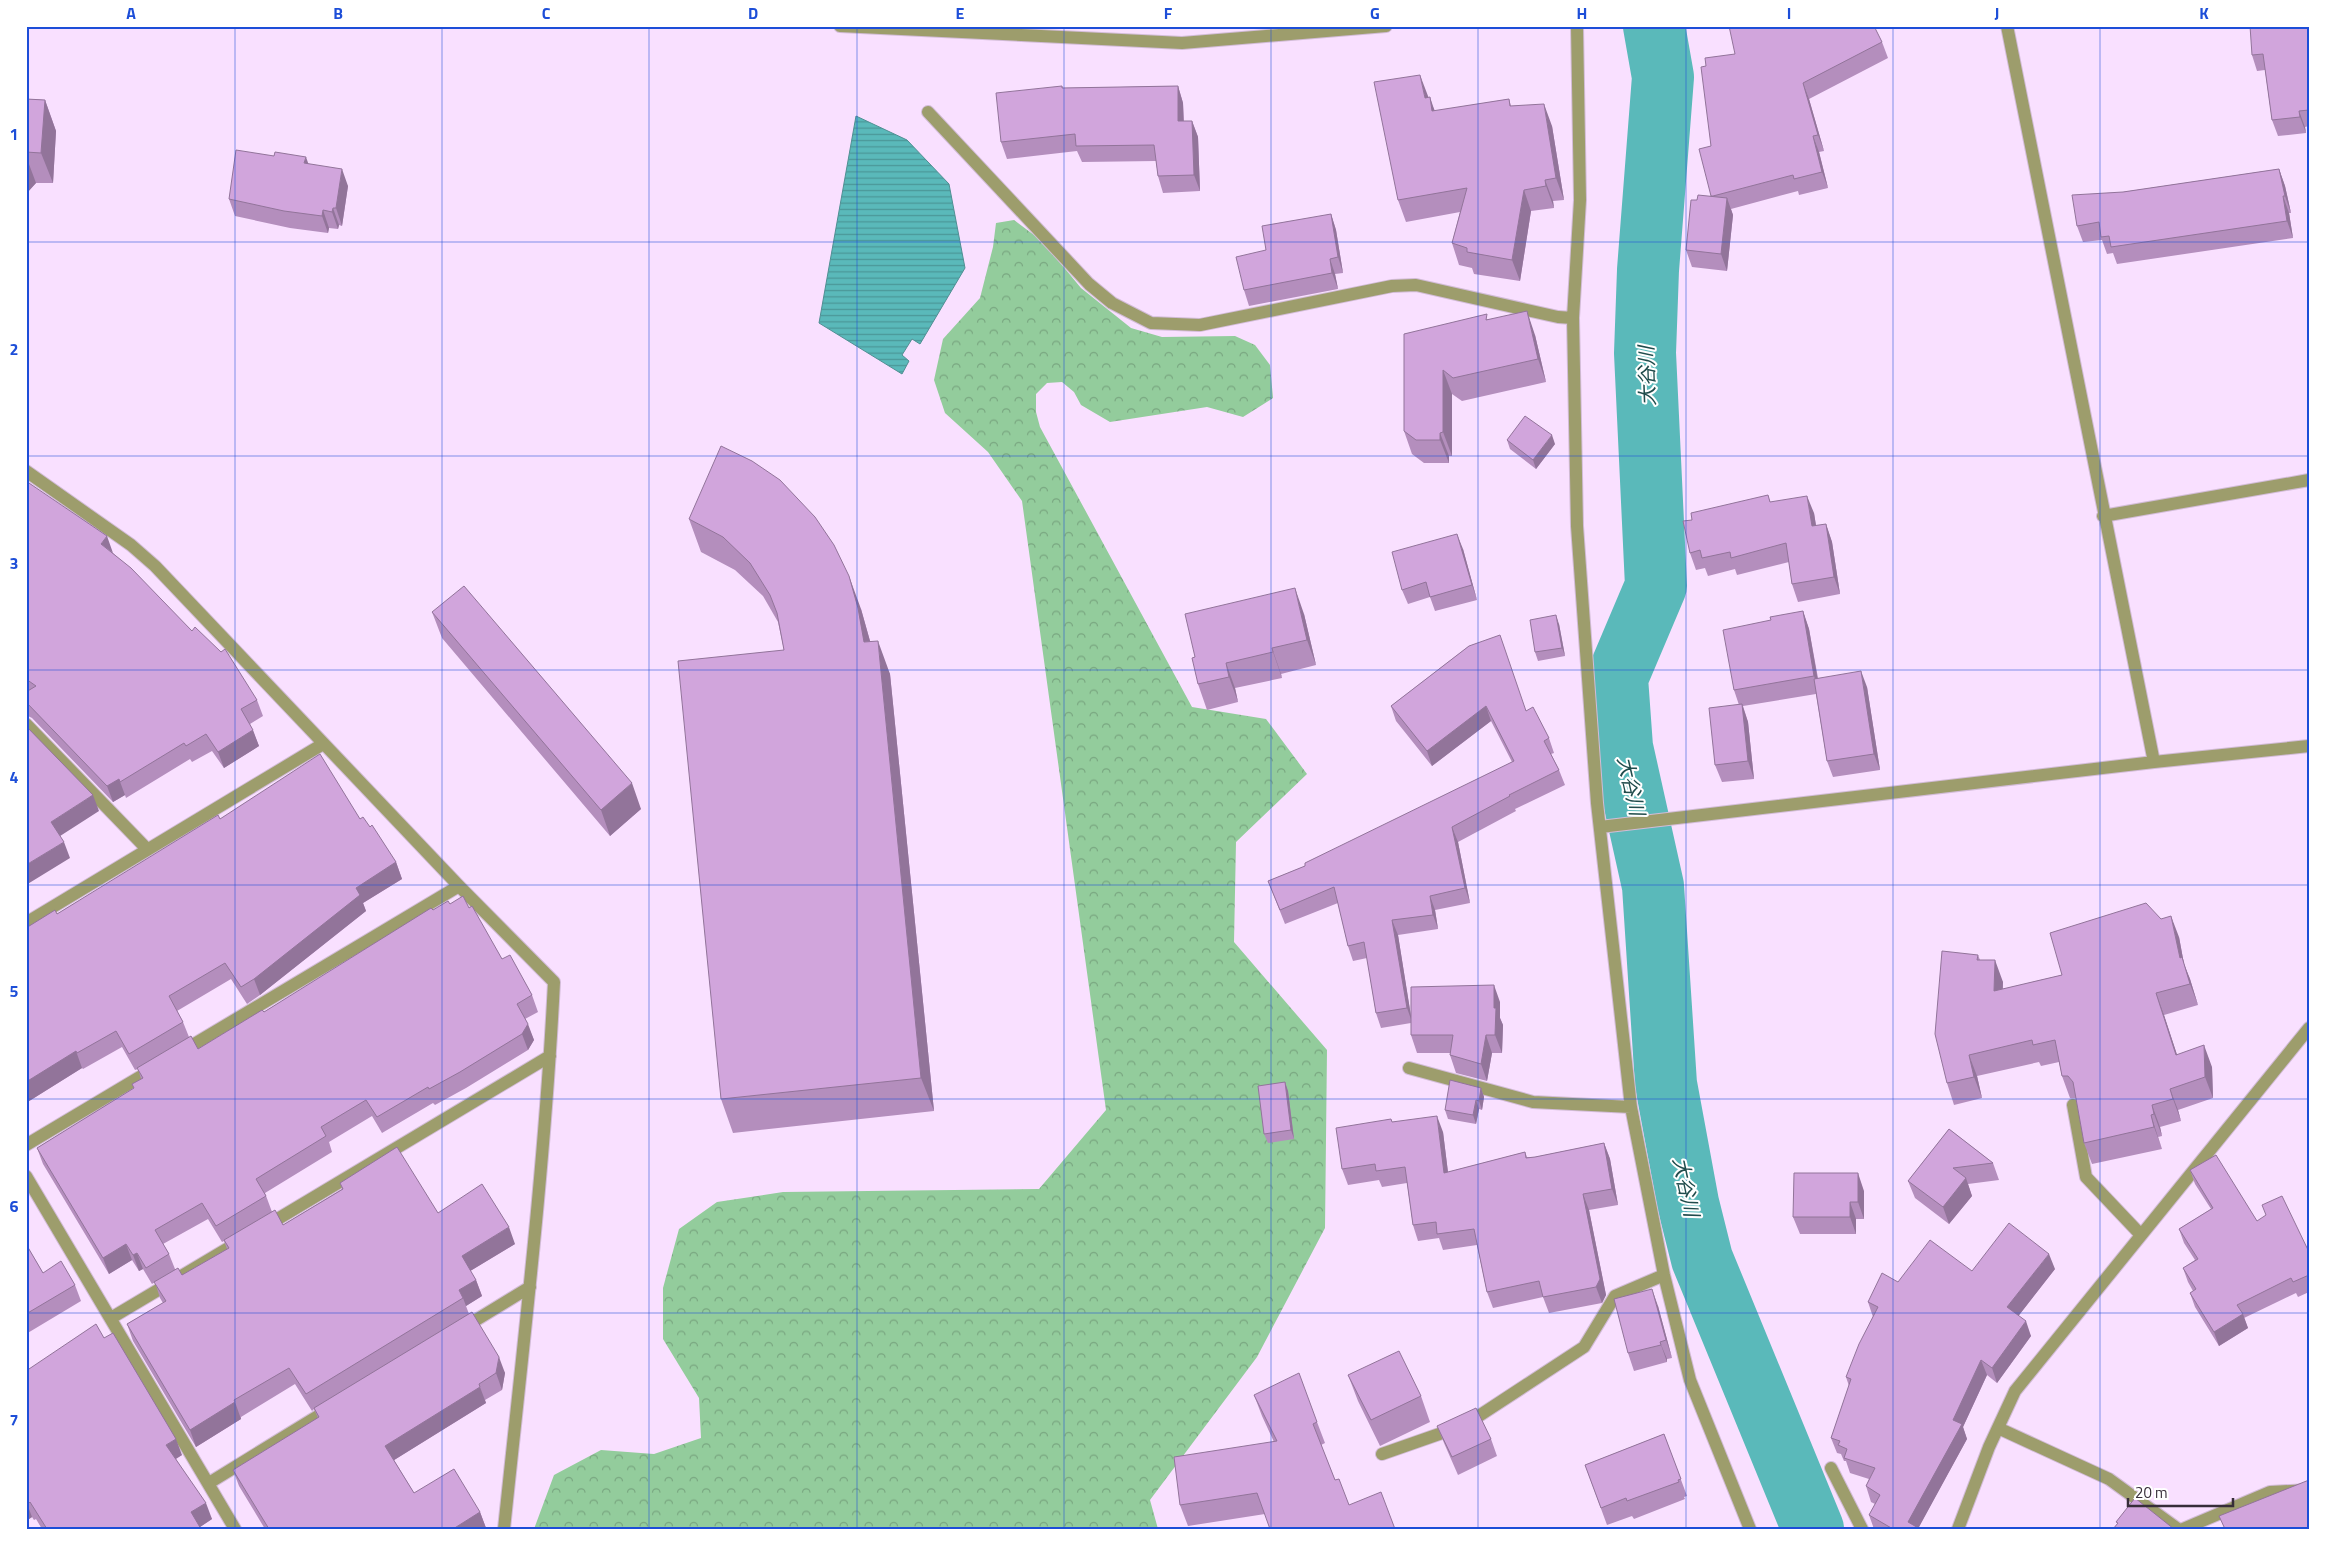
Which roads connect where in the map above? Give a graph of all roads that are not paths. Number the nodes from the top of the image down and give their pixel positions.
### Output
1 (840, 26) edge
2 (1386, 26) edge
3 (1578, 26) edge
4 (2007, 26) edge
5 (928, 112) dead end
6 (1573, 318) junction
7 (26, 471) edge
8 (2309, 480) edge
9 (2103, 516) junction
10 (26, 724) edge
11 (324, 744) junction
12 (2309, 746) edge
13 (2154, 762) junction
14 (1600, 827) junction
15 (147, 849) junction
16 (459, 886) junction
17 (26, 923) edge
18 (2309, 1028) edge
19 (550, 1056) junction
20 (1409, 1068) dead end
21 (2074, 1105) edge
22 (1631, 1107) junction
23 (26, 1145) edge
24 (26, 1176) edge
25 (2141, 1235) junction
26 (1664, 1275) junction
27 (530, 1287) junction
28 (111, 1318) junction
29 (454, 1333) edge
30 (344, 1400) edge
31 (1998, 1428) junction
32 (1382, 1454) dead end
33 (1831, 1468) dead end
34 (209, 1483) junction
35 (2309, 1490) edge
36 (235, 1529) edge
37 (504, 1529) edge
38 (1750, 1529) edge
39 (1862, 1529) edge
40 (1958, 1529) edge
41 (2178, 1529) edge
42 (2183, 1529) edge

1 - 2 street
3 - 6 street
4 - 9 street
5 - 6 street
6 - 14 street
7 - 11 street
8 - 9 street
9 - 13 street
10 - 15 street
11 - 15 street
11 - 16 street
12 - 13 street
13 - 14 street
14 - 22 street
15 - 17 street
16 - 19 street
16 - 23 street
18 - 25 street
19 - 27 street
19 - 28 street
20 - 22 street
21 - 25 street
22 - 26 street
24 - 28 street
25 - 31 street
26 - 32 street
26 - 38 street
27 - 29 street
27 - 37 street
28 - 34 street
30 - 34 street
31 - 40 street
31 - 41 street
33 - 39 street
34 - 36 street
35 - 42 street

